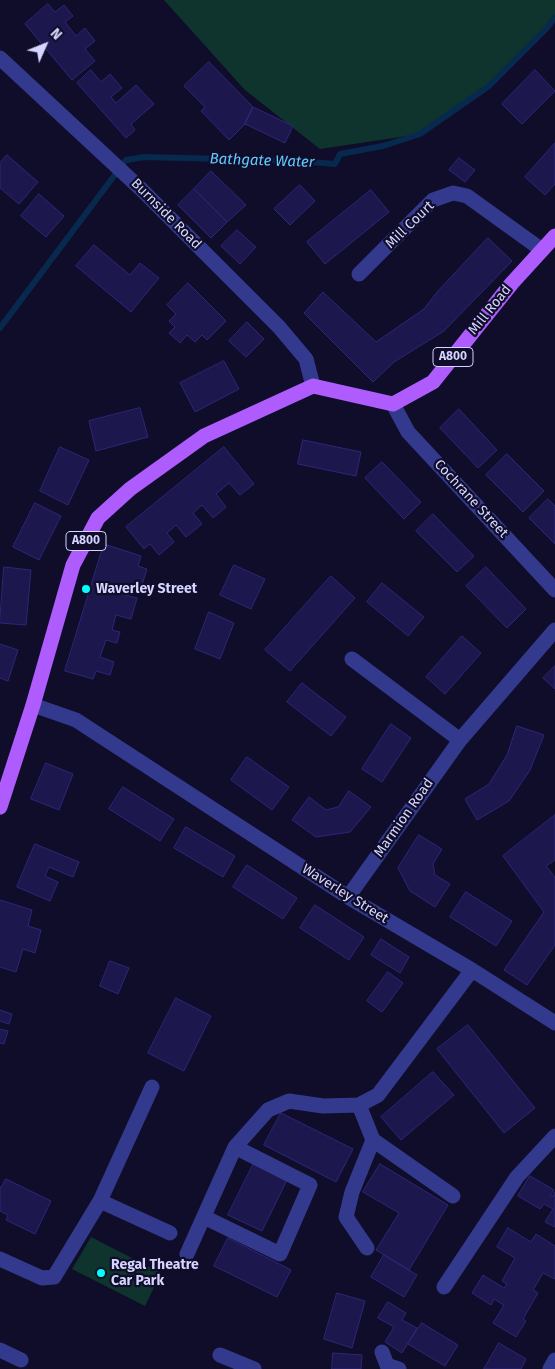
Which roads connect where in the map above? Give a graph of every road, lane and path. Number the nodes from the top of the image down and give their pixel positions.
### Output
1 (0, 58) edge
2 (555, 236) edge
3 (542, 250) junction
4 (359, 274) dead end
5 (313, 386) junction
6 (392, 404) junction
7 (555, 590) edge
8 (555, 630) edge
9 (352, 659) dead end
10 (33, 705) junction
11 (460, 740) junction
12 (0, 807) edge
13 (348, 897) junction
14 (472, 970) junction
15 (555, 1023) edge
16 (152, 1087) dead end
17 (359, 1105) junction
18 (555, 1136) edge
19 (373, 1140) junction
20 (235, 1148) junction
21 (453, 1196) dead end
22 (100, 1200) junction
23 (204, 1217) junction
24 (170, 1233) dead end
25 (367, 1248) dead end
26 (187, 1254) dead end
27 (0, 1259) edge
28 (444, 1287) dead end
29 (0, 1350) edge
30 (382, 1352) dead end
31 (220, 1355) dead end
32 (21, 1360) dead end
33 (555, 1360) edge
34 (254, 1369) edge
35 (399, 1369) edge
36 (550, 1369) edge

1 - 5 street, Burnside Road
2 - 3 main road, Mill Road / A800
3 - 4 street, Mill Court
3 - 6 main road, Mill Road / A800
5 - 6 main road
5 - 10 main road, A800
6 - 7 street, Cochrane Street
8 - 11 street, Marmion Road
9 - 11 street
10 - 12 main road, A800
10 - 13 street, Waverley Street
11 - 13 street, Marmion Road
13 - 14 street, Waverley Street
14 - 15 street, Waverley Street
14 - 17 street
16 - 22 street
17 - 19 street
17 - 20 street
18 - 28 street
19 - 21 street
19 - 25 street
20 - 23 street
20 - 23 street
22 - 24 street
22 - 27 street
23 - 26 street
29 - 32 street
30 - 35 street
31 - 34 street
33 - 36 street

